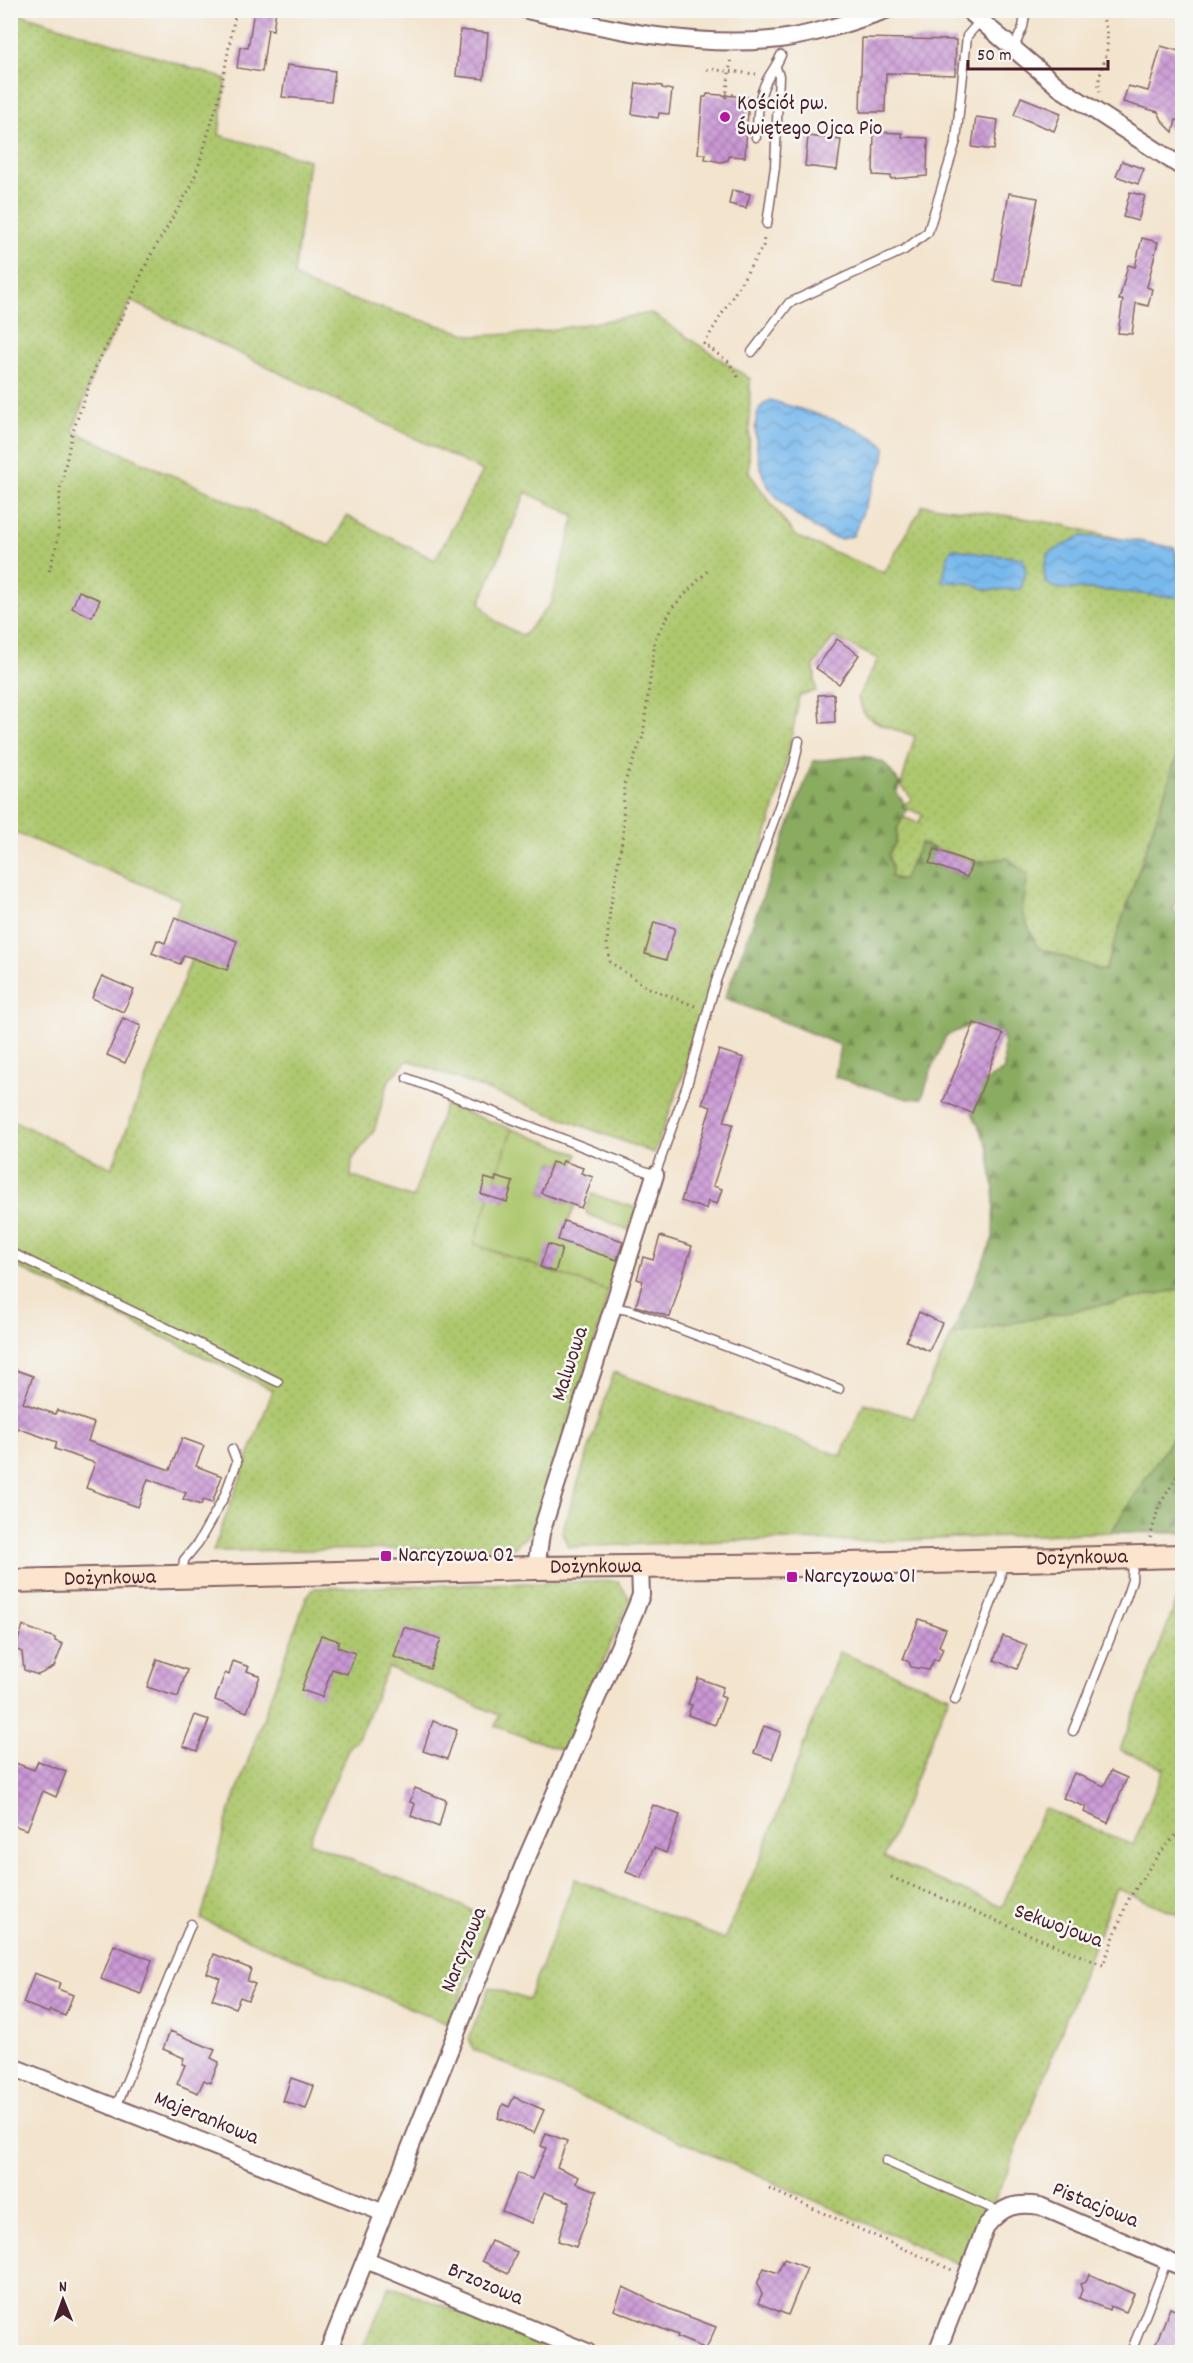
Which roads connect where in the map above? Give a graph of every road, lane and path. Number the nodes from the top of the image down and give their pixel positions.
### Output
1 (236, 10) edge
2 (527, 10) edge
3 (886, 10) edge
4 (1026, 10) edge
5 (1101, 13) dead end
6 (975, 15) edge
7 (1013, 50) junction
8 (781, 55) dead end
9 (731, 57) dead end
10 (776, 68) junction
11 (707, 69) dead end
12 (730, 71) junction
13 (769, 75) junction
14 (726, 98) dead end
15 (1100, 116) junction
16 (756, 137) dead end
17 (1182, 167) edge
18 (767, 224) dead end
19 (763, 246) dead end
20 (752, 352) dead end
21 (738, 377) dead end
22 (50, 571) dead end
23 (707, 571) dead end
24 (799, 741) dead end
25 (708, 1011) junction
26 (406, 1078) dead end
27 (655, 1175) junction
28 (10, 1252) edge
29 (613, 1307) junction
30 (278, 1382) dead end
31 (839, 1389) dead end
32 (232, 1449) dead end
33 (1182, 1468) edge
34 (1182, 1556) edge
35 (1140, 1557) junction
36 (1002, 1561) junction
37 (640, 1567) junction
38 (536, 1568) junction
39 (182, 1577) junction
40 (10, 1581) edge
41 (955, 1700) dead end
42 (1073, 1731) dead end
43 (1182, 1829) edge
44 (891, 1877) dead end
45 (190, 1924) dead end
46 (10, 2066) edge
47 (116, 2108) junction
48 (886, 2161) dead end
49 (769, 2189) dead end
50 (998, 2211) junction
51 (384, 2213) junction
52 (366, 2260) junction
53 (1175, 2264) edge
54 (968, 2277) junction
55 (328, 2352) edge
56 (587, 2352) edge
57 (937, 2352) edge
58 (1131, 2352) edge

1 - 22 path
2 - 3 street
4 - 7 lane
5 - 15 path
6 - 7 street
6 - 20 lane
7 - 15 street
8 - 10 lane
9 - 12 path
10 - 13 lane
10 - 18 lane
11 - 12 path
12 - 13 path
12 - 14 path
13 - 16 lane
15 - 17 street
19 - 21 path
23 - 25 path
24 - 25 lane
25 - 27 lane
26 - 27 lane
27 - 29 street, Malwowa
28 - 30 lane
29 - 31 lane
29 - 38 street, Malwowa
32 - 39 lane
33 - 35 path
34 - 35 street, Dożynkowa
35 - 36 street, Dożynkowa
35 - 42 lane
36 - 37 street, Dożynkowa
36 - 41 lane
37 - 38 street, Dożynkowa
37 - 51 street, Narcyzowa
38 - 39 street, Dożynkowa
39 - 40 street, Dożynkowa
43 - 44 path, Sekwojowa
45 - 47 lane
46 - 47 street, Majerankowa
47 - 51 street, Majerankowa
48 - 50 lane
49 - 54 path
50 - 53 street, Pistacjowa
50 - 54 street
51 - 52 street, Narcyzowa
52 - 55 street, Narcyzowa
52 - 56 street, Brzozowa
53 - 58 lane
54 - 57 street

